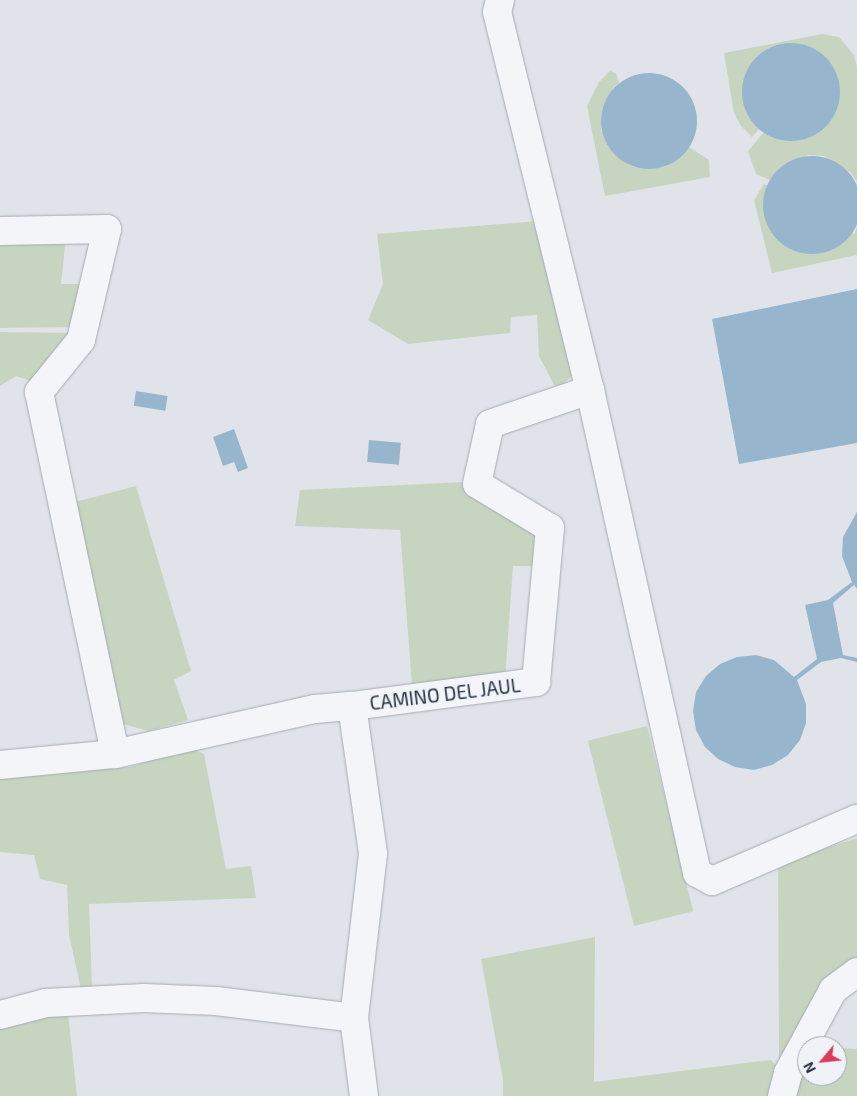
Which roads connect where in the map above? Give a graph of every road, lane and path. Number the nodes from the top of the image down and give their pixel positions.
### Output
1 (500, 0) edge
2 (0, 231) edge
3 (590, 390) junction
4 (352, 706) junction
5 (115, 754) junction
6 (0, 765) edge
7 (857, 819) edge
8 (857, 972) edge
9 (0, 1016) edge
10 (354, 1018) junction
11 (364, 1096) edge
12 (782, 1096) edge

1 - 3 street
2 - 5 street
3 - 4 street, CAMINO DEL JAUL
3 - 7 street
4 - 5 street
4 - 10 street, CAMINO DEL JAUL
5 - 6 street
8 - 12 street
9 - 10 street
10 - 11 street, CAMINO DEL JAUL

